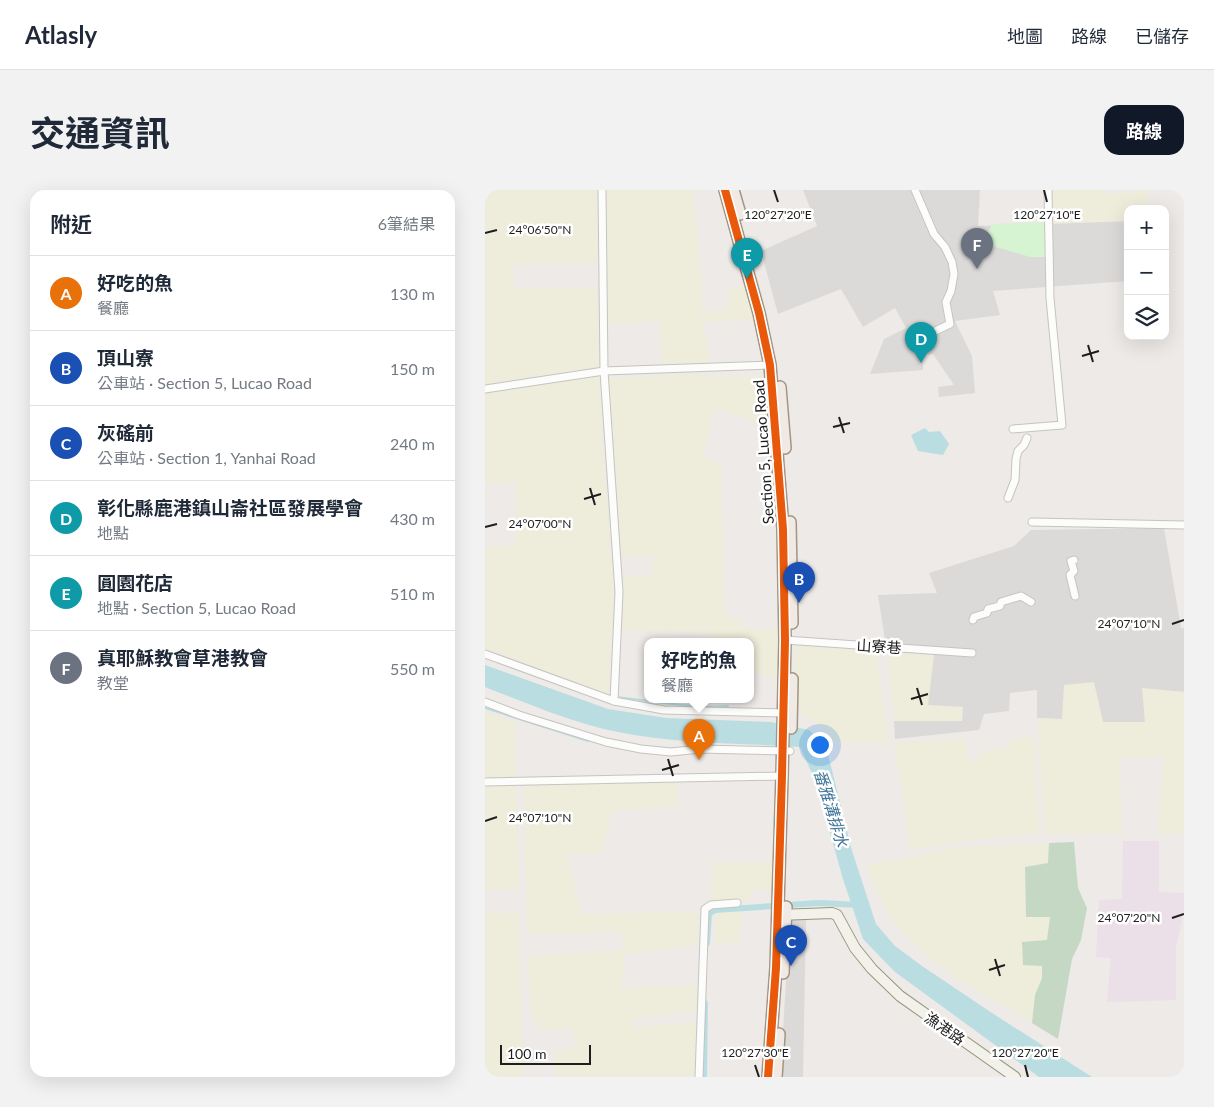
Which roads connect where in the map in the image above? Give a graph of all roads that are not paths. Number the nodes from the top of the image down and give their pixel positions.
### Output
1 (602, 190) edge
2 (725, 190) edge
3 (733, 190) edge
4 (915, 190) edge
5 (1048, 190) edge
6 (929, 334) dead end
7 (770, 365) junction
8 (604, 371) junction
9 (485, 389) edge
10 (1013, 429) dead end
11 (1027, 438) dead end
12 (1007, 498) dead end
13 (1032, 522) dead end
14 (1184, 525) edge
15 (1074, 560) dead end
16 (1075, 596) dead end
17 (1031, 602) dead end
18 (973, 620) dead end
19 (789, 640) junction
20 (972, 653) dead end
21 (485, 654) edge
22 (614, 701) junction
23 (485, 702) edge
24 (787, 715) junction
25 (786, 749) junction
26 (782, 776) junction
27 (485, 782) edge
28 (782, 901) junction
29 (737, 903) dead end
30 (782, 915) junction
31 (775, 1041) junction
32 (699, 1077) edge
33 (768, 1077) edge
34 (776, 1077) edge
35 (1015, 1077) edge

1 - 8 street
2 - 7 main road, Section 5, Lucao Road
3 - 19 main road, Section 5, Lucao Road
4 - 6 street
5 - 10 street
7 - 8 street
7 - 19 main road, Section 5, Lucao Road
8 - 9 street
8 - 22 street
11 - 12 street
13 - 14 street
15 - 16 street
17 - 18 street
19 - 20 street, 山寮巷
19 - 24 main road, Section 5, Lucao Road
21 - 22 street
22 - 24 street
23 - 25 street
24 - 25 main road, Section 5, Lucao Road
25 - 26 main road
25 - 28 main road
26 - 27 street
26 - 28 main road
28 - 30 main road
29 - 32 street
30 - 31 main road
30 - 35 street, 漁港路
31 - 33 main road
31 - 34 main road

